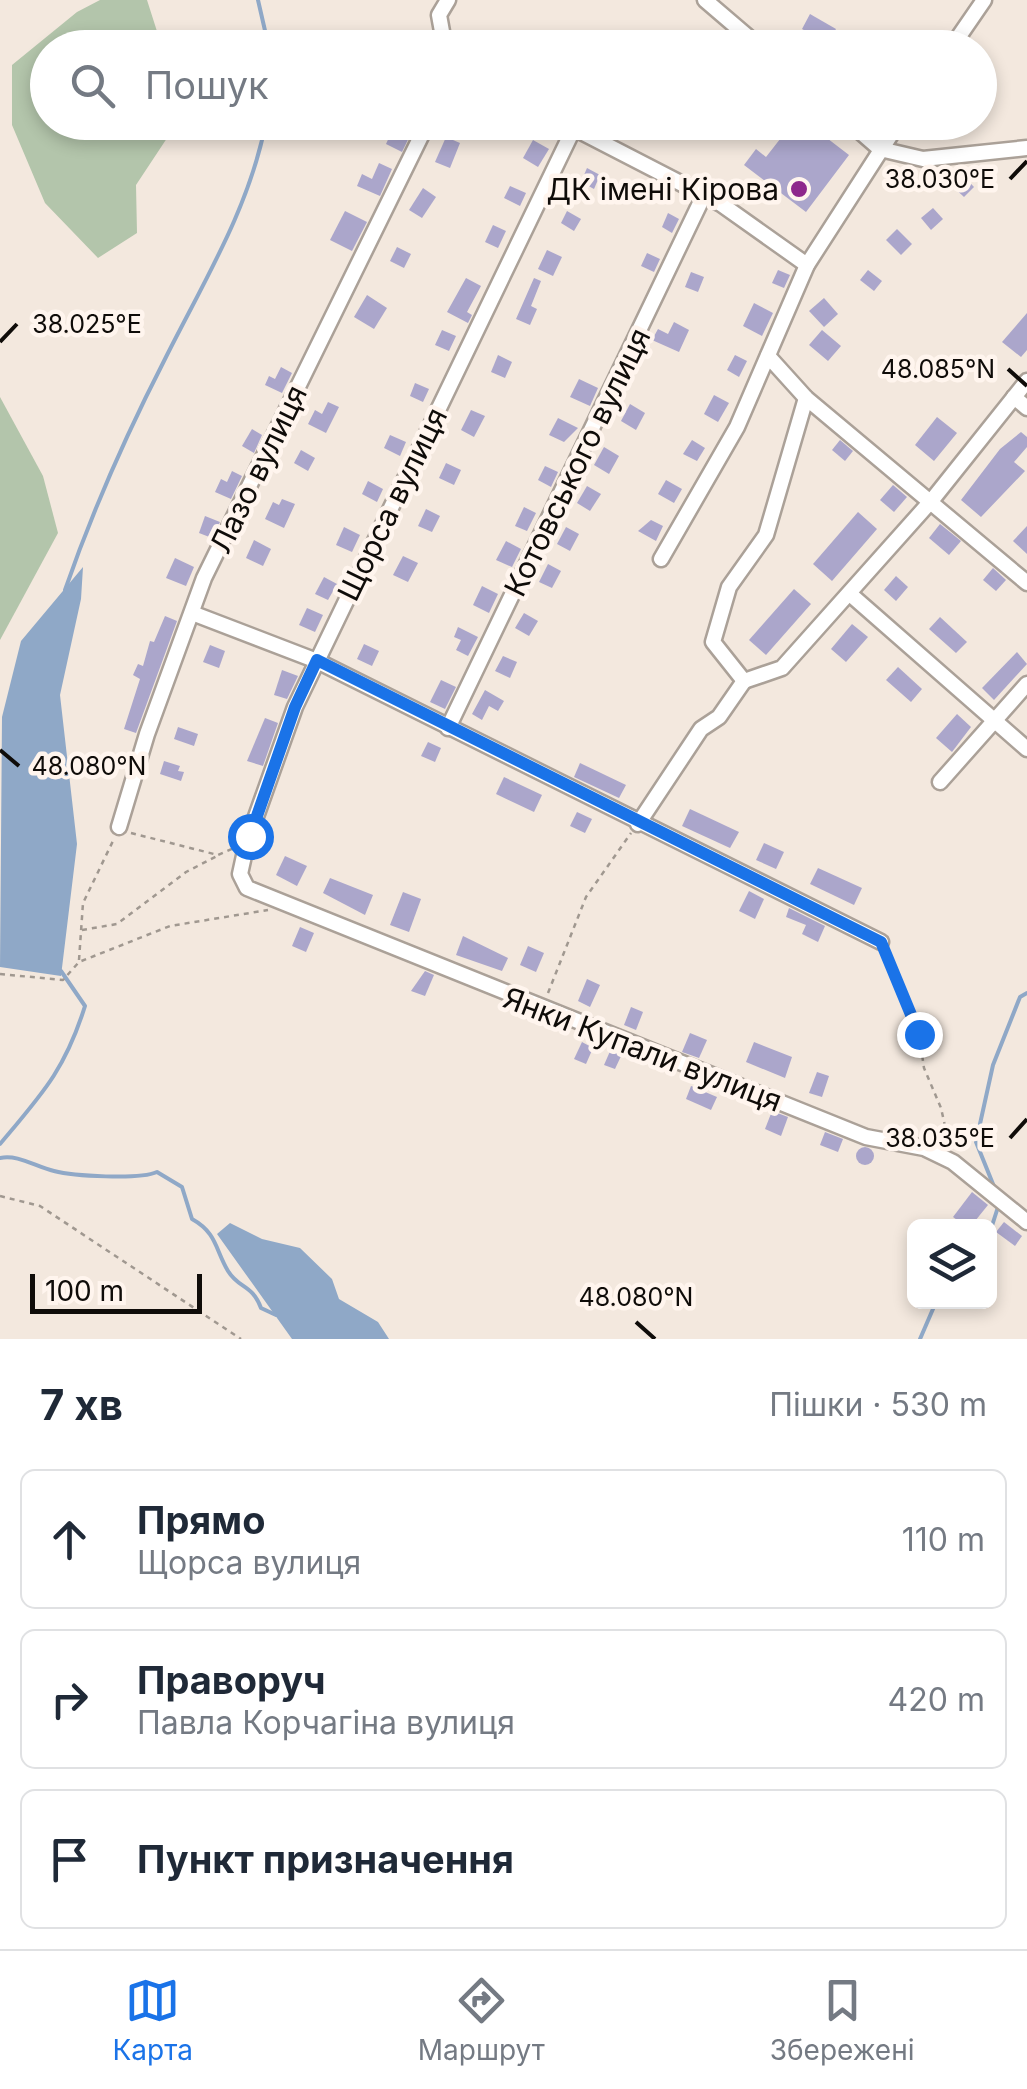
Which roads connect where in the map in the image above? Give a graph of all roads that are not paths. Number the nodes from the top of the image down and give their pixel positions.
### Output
1 (448, 0) edge
2 (705, 0) edge
3 (984, 0) edge
4 (442, 30) edge
5 (740, 30) edge
6 (963, 30) edge
7 (419, 140) edge
8 (561, 140) edge
9 (597, 140) edge
10 (870, 140) edge
11 (886, 140) edge
12 (1027, 148) edge
13 (880, 149) junction
14 (704, 195) junction
15 (807, 265) junction
16 (768, 356) junction
17 (1027, 382) edge
18 (1014, 397) junction
19 (806, 398) junction
20 (1027, 408) edge
21 (932, 500) junction
22 (661, 559) dead end
23 (1027, 582) edge
24 (850, 594) junction
25 (192, 612) junction
26 (317, 660) junction
27 (744, 681) junction
28 (1027, 684) edge
29 (994, 722) junction
30 (448, 728) junction
31 (1027, 749) edge
32 (940, 782) dead end
33 (638, 824) junction
34 (119, 827) road end
35 (247, 888) joint
36 (881, 942) road end
37 (1027, 1222) edge

1 - 4 street
2 - 5 street
3 - 6 street
7 - 25 street, Лазо вулиця
8 - 26 street, Щорса вулиця
9 - 14 street
10 - 13 street
11 - 13 street
12 - 13 street
13 - 15 street
14 - 15 street
14 - 30 street, Котовського вулиця
15 - 16 street
16 - 19 street
16 - 22 street
17 - 18 street
18 - 20 street
18 - 21 street
19 - 21 street
19 - 27 street
21 - 23 street
21 - 24 street
24 - 27 street
24 - 29 street
25 - 26 street
25 - 34 street, Лазо вулиця
26 - 30 street
26 - 35 street, Щорса вулиця
27 - 33 street
28 - 29 street
29 - 31 street
29 - 32 street
30 - 33 street
33 - 36 street
35 - 37 street, Янки Купали вулиця

